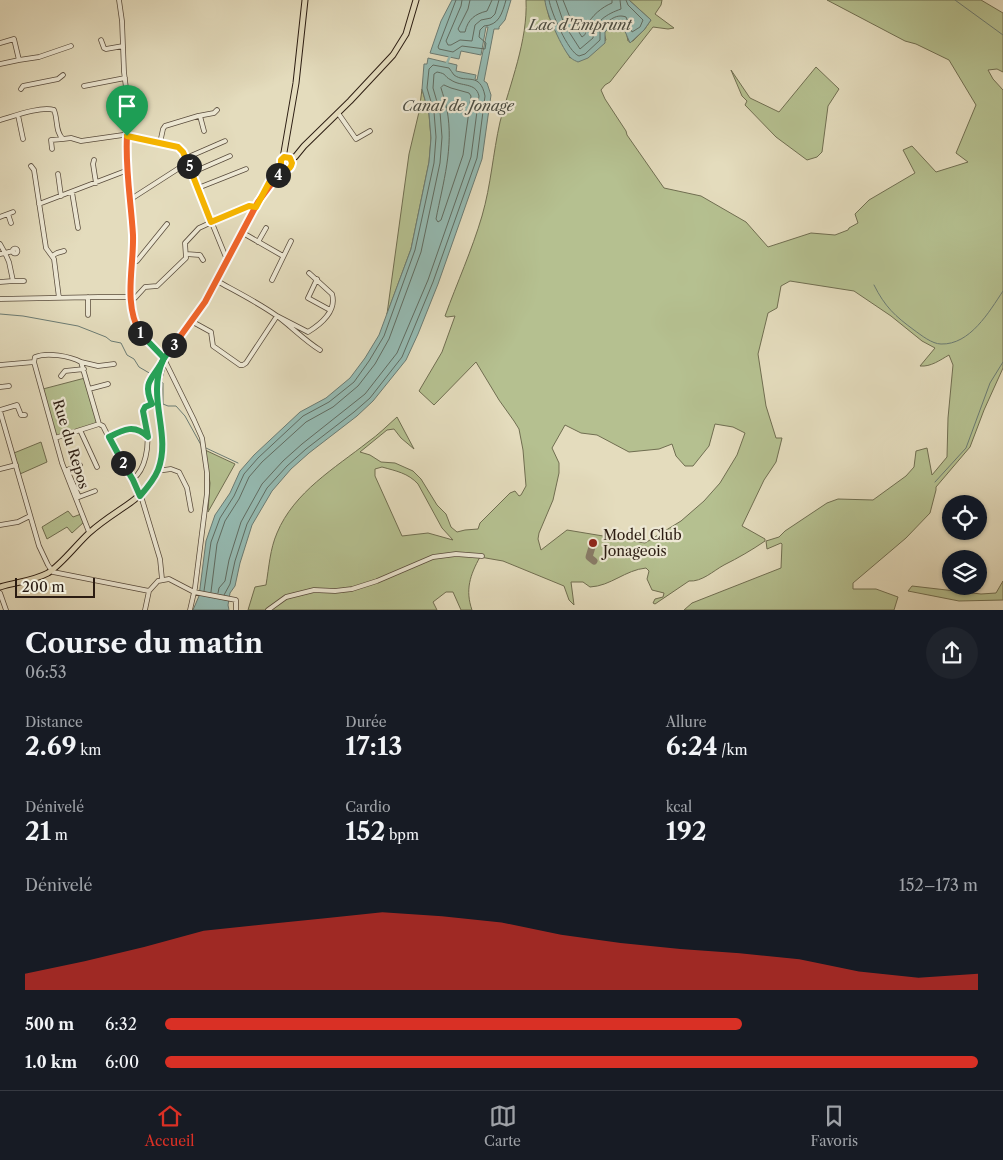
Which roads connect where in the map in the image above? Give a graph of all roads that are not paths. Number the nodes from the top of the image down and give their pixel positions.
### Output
1 (119, 0) edge
2 (305, 0) edge
3 (416, 0) edge
4 (101, 40) dead end
5 (0, 43) edge
6 (71, 46) dead end
7 (123, 46) junction
8 (19, 60) junction
9 (0, 64) edge
10 (63, 76) dead end
11 (125, 78) junction
12 (84, 86) dead end
13 (20, 89) dead end
14 (217, 110) dead end
15 (338, 112) junction
16 (18, 115) junction
17 (200, 116) junction
18 (0, 120) edge
19 (204, 131) dead end
20 (370, 131) dead end
21 (127, 136) junction
22 (23, 138) dead end
23 (62, 138) junction
24 (226, 141) dead end
25 (160, 143) junction
26 (52, 149) dead end
27 (230, 156) dead end
28 (288, 159) junction
29 (94, 160) dead end
30 (186, 160) junction
31 (32, 166) dead end
32 (282, 168) junction
33 (246, 169) dead end
34 (128, 170) junction
35 (191, 172) junction
36 (58, 174) dead end
37 (96, 183) junction
38 (198, 188) junction
39 (72, 192) junction
40 (61, 196) junction
41 (131, 198) junction
42 (39, 204) junction
43 (257, 205) junction
44 (13, 212) dead end
45 (8, 214) junction
46 (0, 217) edge
47 (211, 222) junction
48 (11, 223) dead end
49 (168, 224) dead end
50 (78, 228) dead end
51 (266, 228) dead end
52 (242, 233) junction
53 (258, 242) junction
54 (291, 242) dead end
55 (0, 244) edge
56 (13, 251) dead end
57 (64, 251) dead end
58 (5, 253) junction
59 (0, 254) edge
60 (186, 254) junction
61 (52, 256) junction
62 (283, 256) junction
63 (229, 259) junction
64 (203, 260) dead end
65 (132, 263) junction
66 (309, 273) dead end
67 (317, 279) junction
68 (272, 280) dead end
69 (13, 281) junction
70 (24, 281) dead end
71 (217, 281) junction
72 (0, 282) edge
73 (88, 297) junction
74 (59, 298) junction
75 (131, 298) junction
76 (0, 299) edge
77 (330, 310) junction
78 (88, 314) dead end
79 (277, 316) junction
80 (191, 321) junction
81 (320, 350) dead end
82 (163, 360) junction
83 (34, 362) junction
84 (82, 362) junction
85 (114, 364) dead end
86 (0, 365) edge
87 (84, 369) junction
88 (61, 376) dead end
89 (108, 384) dead end
90 (9, 386) dead end
91 (0, 387) edge
92 (89, 389) junction
93 (152, 404) junction
94 (158, 409) junction
95 (0, 410) edge
96 (25, 415) dead end
97 (2, 424) edge
98 (99, 424) junction
99 (80, 430) junction
100 (109, 437) junction
101 (148, 437) junction
102 (55, 438) junction
103 (16, 465) junction
104 (80, 465) dead end
105 (97, 467) dead end
106 (0, 469) edge
107 (66, 470) junction
108 (157, 471) junction
109 (133, 480) junction
110 (95, 491) dead end
111 (140, 496) junction
112 (77, 498) junction
113 (191, 510) dead end
114 (30, 516) junction
115 (0, 525) edge
116 (89, 532) junction
117 (482, 556) dead end
118 (52, 570) junction
119 (162, 579) junction
120 (0, 588) edge
121 (149, 591) junction
122 (194, 592) junction
123 (236, 608) edge
124 (6, 610) edge
125 (146, 610) edge
126 (190, 610) edge
127 (268, 610) edge

1 - 7 street
2 - 28 main road
3 - 15 main road
4 - 7 street
5 - 8 street
6 - 8 street
7 - 11 street
8 - 9 street
10 - 13 street
11 - 12 street
11 - 21 street
14 - 17 street
15 - 20 street
15 - 28 main road
16 - 18 street
16 - 22 street
16 - 23 street
17 - 19 street
17 - 25 street
21 - 23 street
21 - 25 street
21 - 34 street
23 - 26 street
24 - 30 street
25 - 30 street
27 - 35 street
28 - 32 main road
28 - 32 main road
29 - 37 street
30 - 35 street
30 - 41 street
31 - 42 street
32 - 43 main road
33 - 38 street
34 - 37 street
34 - 41 street
35 - 38 street
36 - 40 street
37 - 39 street
38 - 47 street
39 - 40 street
39 - 50 street
40 - 42 street
41 - 65 street
42 - 61 street
43 - 47 street
43 - 52 main road
44 - 45 street
45 - 46 street
45 - 48 street
47 - 60 street
47 - 63 street
49 - 65 street
51 - 53 street
52 - 53 street
52 - 63 main road
53 - 62 street
54 - 62 street
55 - 58 street
56 - 58 street
57 - 61 street
58 - 59 street
58 - 69 street
60 - 64 street
60 - 75 street
61 - 74 street
62 - 68 street
63 - 71 main road
65 - 75 street
66 - 67 street
67 - 77 street
67 - 77 street
69 - 70 street
69 - 72 street
71 - 79 street
71 - 80 main road
73 - 74 street
73 - 75 street
73 - 78 street
74 - 76 street
75 - 82 street
77 - 79 street
79 - 80 street
79 - 81 street
80 - 82 main road
82 - 93 street
82 - 94 main road
82 - 122 street
83 - 84 street
83 - 86 street
83 - 102 street, Rue du Repos
84 - 85 street
84 - 87 street
87 - 88 street
87 - 92 street
89 - 92 street
90 - 91 street
92 - 98 street
93 - 94 street
93 - 101 street
94 - 108 main road
95 - 96 street
95 - 97 street
97 - 103 street
98 - 99 street
98 - 100 street
99 - 102 street
99 - 105 street
100 - 101 street
100 - 109 street
101 - 109 street
102 - 107 street, Rue du Repos
103 - 106 street
103 - 114 street
104 - 107 street
107 - 112 street, Rue du Repos
108 - 111 main road
108 - 113 street
109 - 111 street
110 - 112 street
111 - 116 main road
111 - 119 street
112 - 116 street, Rue du Repos
114 - 115 street
114 - 118 street
116 - 118 main road
117 - 127 street
118 - 120 main road
118 - 121 street
119 - 121 street
119 - 122 street
120 - 124 street
121 - 125 street
122 - 123 street
122 - 126 street

